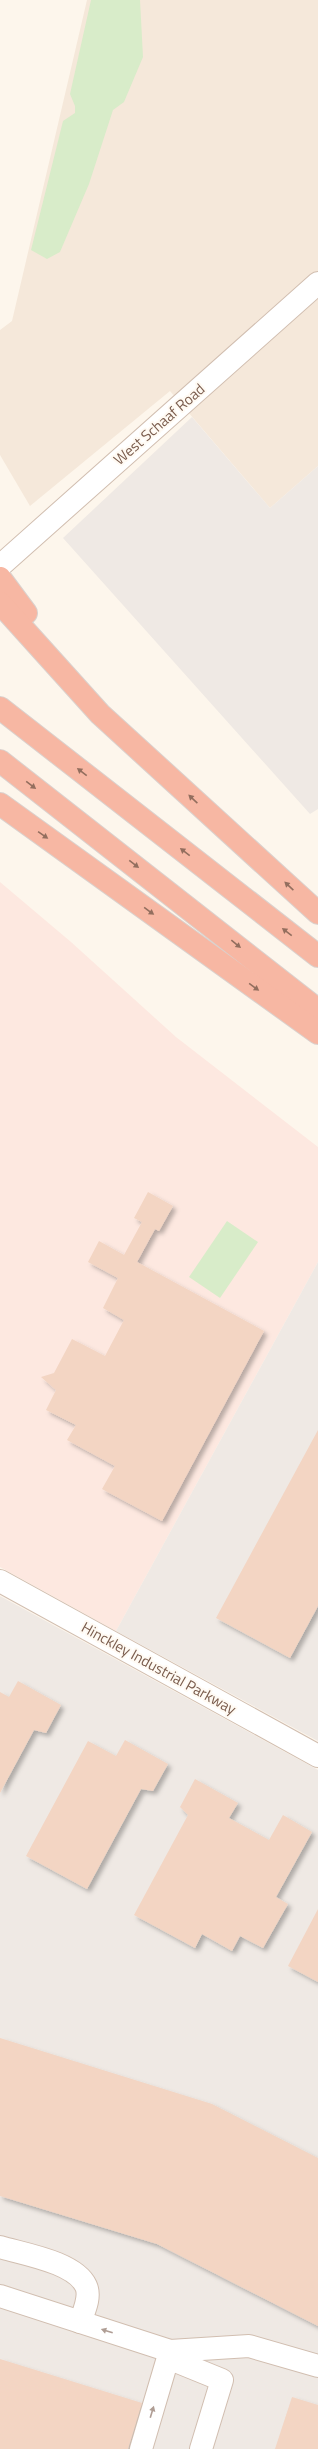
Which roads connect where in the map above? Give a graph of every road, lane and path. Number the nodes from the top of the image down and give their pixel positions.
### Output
1 (318, 283) edge
2 (0, 566) edge
3 (0, 578) edge
4 (0, 603) edge
5 (0, 708) edge
6 (0, 761) edge
7 (171, 778) junction
8 (0, 804) edge
9 (318, 913) edge
10 (318, 956) edge
11 (318, 1010) edge
12 (318, 1033) edge
13 (0, 1581) edge
14 (318, 1756) edge
15 (0, 2246) edge
16 (0, 2296) edge
17 (80, 2322) junction
18 (169, 2354) junction
19 (318, 2366) edge
20 (141, 2449) edge
21 (201, 2449) edge

1 - 2 street, West Schaaf Road
3 - 7 highway
4 - 7 highway
10 -> 5 highway
6 -> 11 highway
9 -> 7 highway
8 -> 12 highway
13 - 14 street, Hinckley Industrial Parkway
15 - 17 street
16 - 17 street
18 -> 17 street
18 - 19 street
20 -> 18 street
18 - 21 street

